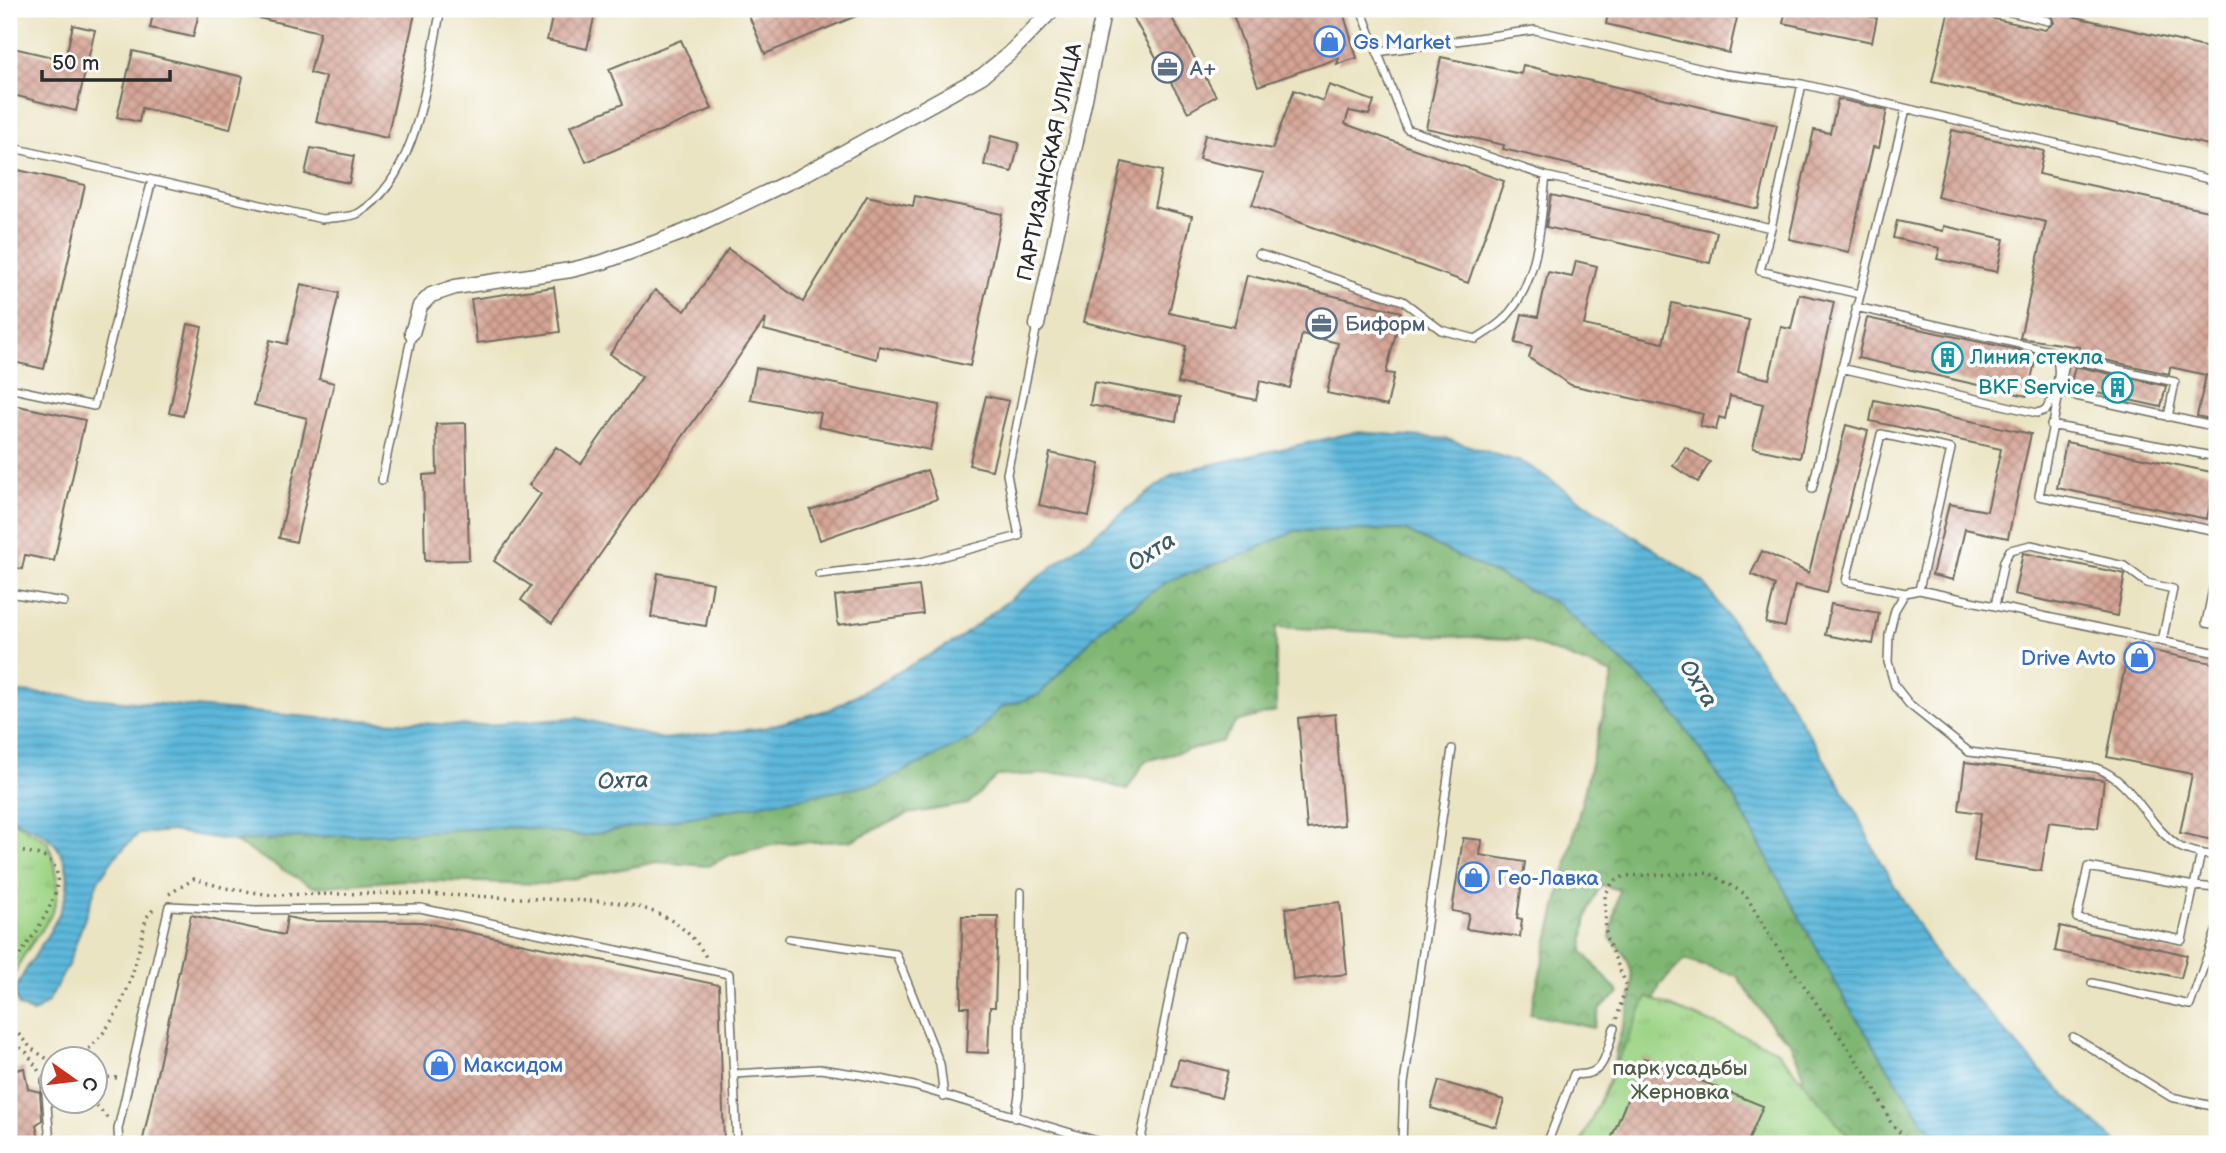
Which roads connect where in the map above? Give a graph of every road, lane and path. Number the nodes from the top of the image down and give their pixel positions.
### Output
1 (441, 9) edge
2 (1053, 9) edge
3 (1104, 9) edge
4 (1361, 9) edge
5 (1997, 9) edge
6 (2048, 21) dead end
7 (1377, 52) junction
8 (1802, 84) junction
9 (1906, 109) junction
10 (9, 147) edge
11 (1546, 176) junction
12 (152, 180) junction
13 (2217, 181) edge
14 (1771, 228) junction
15 (1259, 254) dead end
16 (1859, 294) junction
17 (1856, 307) junction
18 (1037, 325) joint
19 (412, 333) joint
20 (1841, 368) junction
21 (9, 388) edge
22 (2058, 392) junction
23 (2168, 417) junction
24 (2051, 425) junction
25 (2217, 428) edge
26 (2217, 457) edge
27 (382, 480) dead end
28 (1812, 489) dead end
29 (2217, 531) edge
30 (2217, 569) edge
31 (819, 573) dead end
32 (1919, 590) junction
33 (9, 593) edge
34 (1905, 593) junction
35 (64, 602) dead end
36 (1995, 606) junction
37 (2217, 625) edge
38 (2162, 641) junction
39 (2217, 653) edge
40 (1452, 749) dead end
41 (9, 850) edge
42 (2201, 853) junction
43 (2217, 856) edge
44 (2194, 886) junction
45 (2217, 888) edge
46 (1021, 892) dead end
47 (2217, 929) edge
48 (1182, 934) dead end
49 (789, 939) dead end
50 (9, 972) edge
51 (2092, 983) dead end
52 (9, 1024) edge
53 (1614, 1028) joint
54 (2073, 1037) dead end
55 (9, 1039) edge
56 (32, 1049) junction
57 (38, 1053) edge
58 (34, 1064) junction
59 (38, 1070) edge
60 (734, 1074) junction
61 (108, 1078) edge
62 (130, 1080) junction
63 (944, 1097) junction
64 (2217, 1107) edge
65 (48, 1114) edge
66 (104, 1114) edge
67 (1015, 1118) junction
68 (118, 1129) junction
69 (1073, 1135) junction
70 (50, 1144) edge
71 (119, 1144) edge
72 (737, 1144) edge
73 (1071, 1144) edge
74 (1107, 1144) edge
75 (1140, 1144) edge
76 (1402, 1144) edge
77 (1547, 1144) edge
78 (1910, 1144) edge

1 - 12 lane
2 - 19 street
3 - 18 street, ПАРТИЗАНСКАЯ УЛИЦА
4 - 7 lane
5 - 6 lane
7 - 8 lane
7 - 11 lane
8 - 9 lane
8 - 14 lane
9 - 13 lane
9 - 16 lane
10 - 12 lane
11 - 14 lane
11 - 15 lane
12 - 21 lane
14 - 16 lane
16 - 17 lane
17 - 20 lane
17 - 20 lane
18 - 31 lane
19 - 27 lane
20 - 28 lane
22 - 23 lane
22 - 23 lane
22 - 24 lane
23 - 25 lane
24 - 26 lane
24 - 29 lane
30 - 37 lane
32 - 34 lane
32 - 34 lane
32 - 36 lane
33 - 35 lane
34 - 42 lane
36 - 38 lane
36 - 38 lane
38 - 39 lane
40 - 76 lane
41 - 50 path
42 - 43 lane
42 - 44 lane
44 - 44 lane
44 - 45 lane
46 - 67 lane
47 - 51 lane
48 - 75 lane
49 - 63 lane
52 - 56 path
53 - 77 lane
53 - 78 path
54 - 64 lane
55 - 58 path
56 - 57 path
56 - 58 path
58 - 59 path
60 - 62 lane
60 - 63 lane
60 - 72 lane
61 - 62 path
62 - 68 lane
63 - 67 lane
65 - 70 lane
66 - 68 path
67 - 69 lane
68 - 71 lane
69 - 73 lane
69 - 74 lane

